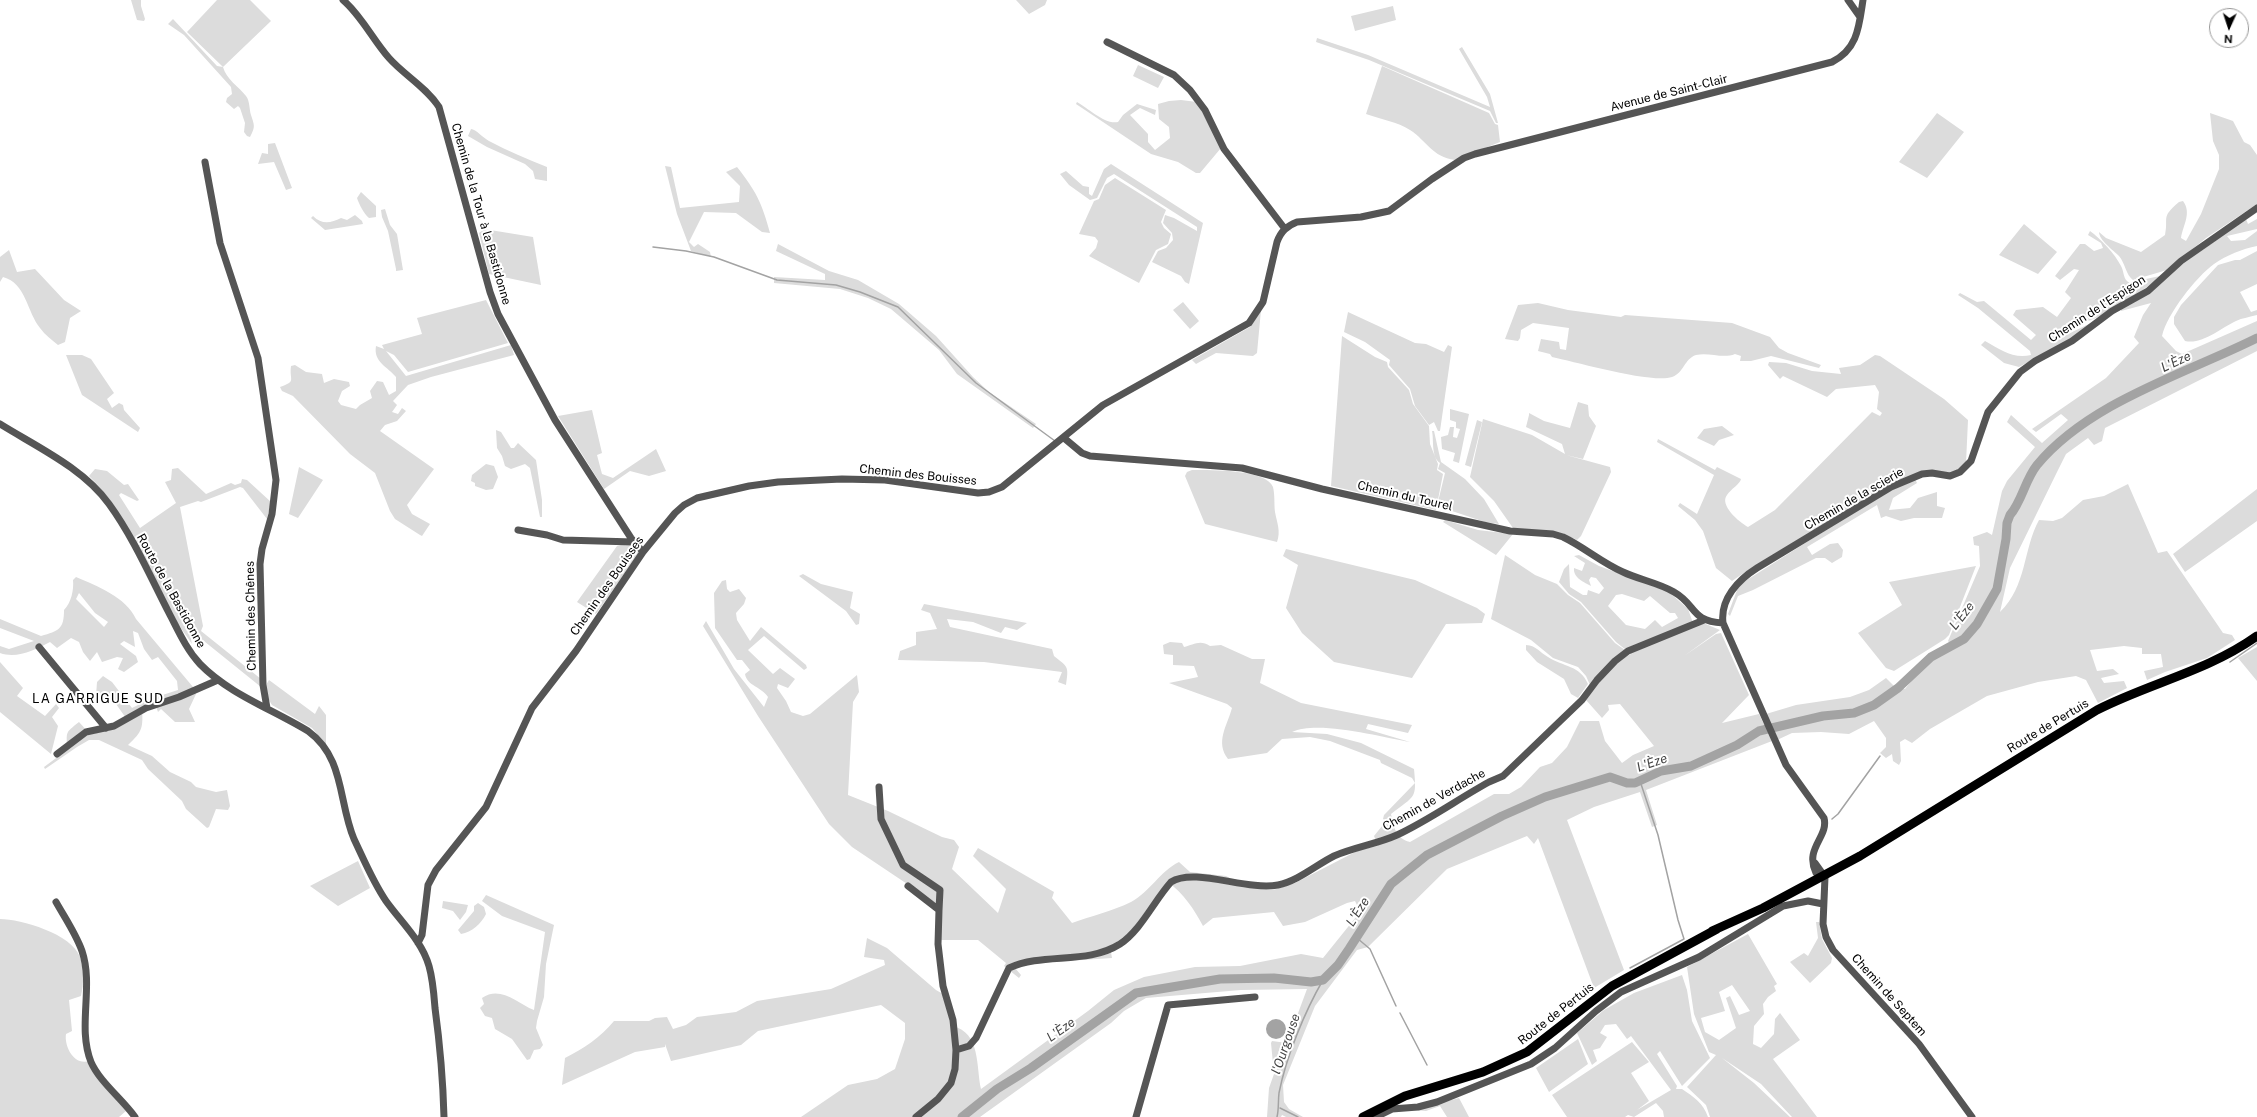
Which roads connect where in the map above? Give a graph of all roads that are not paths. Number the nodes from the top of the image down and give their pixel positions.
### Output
1 (343, 0) edge
2 (1848, 0) edge
3 (1863, 0) edge
4 (1860, 17) junction
5 (1107, 42) dead end
6 (204, 162) dead end
7 (2257, 208) edge
8 (1285, 229) junction
9 (1992, 405) joint
10 (0, 424) edge
11 (1064, 438) junction
12 (518, 530) dead end
13 (634, 542) junction
14 (643, 552) junction
15 (1704, 620) junction
16 (1723, 623) junction
17 (2257, 636) edge
18 (39, 647) dead end
19 (218, 680) junction
20 (267, 708) junction
21 (106, 728) junction
22 (57, 754) dead end
23 (879, 787) dead end
24 (1821, 874) junction
25 (908, 886) dead end
26 (56, 902) dead end
27 (1823, 904) junction
28 (939, 910) junction
29 (418, 943) junction
30 (1255, 996) dead end
31 (956, 1050) junction
32 (135, 1117) edge
33 (444, 1117) edge
34 (916, 1117) edge
35 (1136, 1117) edge
36 (1363, 1117) edge
37 (1376, 1117) edge
38 (1972, 1117) edge

1 - 13 street, Chemin de la Tour à la Bastidonne
2 - 4 street
3 - 4 street, Avenue de Saint-Clair
4 - 8 street, Avenue de Saint-Clair
5 - 8 street
6 - 20 street, Chemin des Chênes
7 - 9 street, Chemin de l'Espigon
8 - 11 street, Chemin des Bouisses
9 - 16 street, Chemin de la scierie
10 - 19 street, Route de la Bastidonne
11 - 14 street, Chemin des Bouisses
11 - 15 street, Chemin du Tourel
12 - 13 street
13 - 14 street, Chemin de la Tour à la Bastidonne
14 - 29 street, Chemin des Bouisses
15 - 16 street
15 - 31 street, Chemin de Verdache
16 - 24 street
17 - 24 main road, Route de Pertuis
18 - 21 street
19 - 20 street, Route de la Bastidonne
19 - 21 street
20 - 29 street, Route de la Bastidonne
21 - 22 street
23 - 28 street
24 - 27 street, Chemin de Septem
24 - 36 main road, Route de Pertuis
25 - 28 street
26 - 32 street
27 - 37 street
27 - 38 street, Chemin de Septem
28 - 31 street
29 - 33 street, Route de la Bastidonne
30 - 35 street
31 - 34 street

